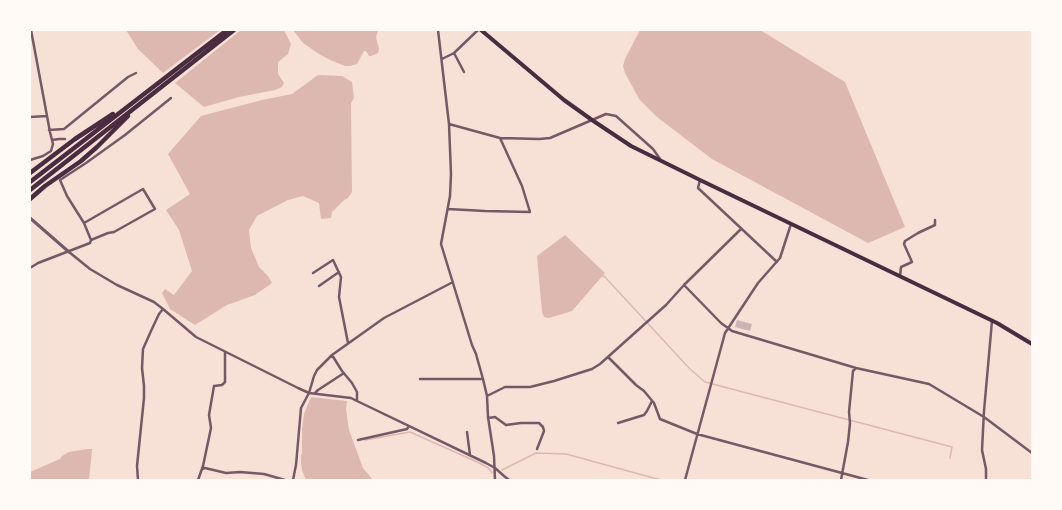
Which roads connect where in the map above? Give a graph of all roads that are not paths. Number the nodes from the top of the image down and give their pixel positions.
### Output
1 (31, 30) edge
2 (227, 30) edge
3 (234, 30) edge
4 (438, 30) edge
5 (478, 30) edge
6 (481, 30) edge
7 (454, 53) junction
8 (442, 60) junction
9 (129, 71) dead end
10 (464, 72) dead end
11 (136, 73) dead end
12 (132, 75) junction
13 (137, 98) junction
14 (171, 98) dead end
15 (142, 103) junction
16 (47, 116) junction
17 (30, 117) edge
18 (592, 120) junction
19 (449, 124) junction
20 (49, 130) junction
21 (500, 138) junction
22 (65, 139) dead end
23 (52, 140) junction
24 (30, 160) edge
25 (661, 161) junction
26 (30, 173) edge
27 (700, 180) junction
28 (30, 182) edge
29 (30, 190) edge
30 (30, 198) edge
31 (448, 209) junction
32 (30, 218) edge
33 (935, 220) dead end
34 (84, 223) junction
35 (791, 224) junction
36 (741, 229) junction
37 (91, 240) junction
38 (69, 252) junction
39 (777, 262) junction
40 (30, 268) edge
41 (339, 272) junction
42 (313, 273) dead end
43 (900, 276) junction
44 (453, 282) junction
45 (684, 285) junction
46 (319, 286) dead end
47 (163, 309) junction
48 (992, 321) junction
49 (728, 328) junction
50 (348, 343) junction
51 (1032, 344) edge
52 (225, 352) junction
53 (332, 355) junction
54 (608, 357) junction
55 (856, 368) junction
56 (344, 373) junction
57 (420, 379) dead end
58 (483, 379) junction
59 (309, 393) junction
60 (315, 394) junction
61 (487, 396) junction
62 (358, 401) junction
63 (652, 401) junction
64 (984, 417) junction
65 (488, 418) junction
66 (618, 423) dead end
67 (409, 426) junction
68 (467, 432) dead end
69 (697, 434) junction
70 (358, 440) dead end
71 (537, 449) dead end
72 (1032, 453) edge
73 (470, 455) junction
74 (495, 468) junction
75 (202, 469) junction
76 (842, 473) junction
77 (138, 480) edge
78 (198, 480) edge
79 (285, 480) edge
80 (293, 480) edge
81 (495, 480) edge
82 (509, 480) edge
83 (685, 480) edge
84 (841, 480) edge
85 (868, 480) edge
86 (986, 480) edge

1 - 16 street
2 - 13 highway
3 - 15 highway
4 - 8 street
5 - 7 street
6 - 18 main road
7 - 8 street
7 - 10 street
8 - 19 street
9 - 12 street
11 - 12 street
12 - 20 street
13 - 26 highway
13 - 28 highway
14 - 34 street
15 - 29 highway
15 - 30 highway
16 - 17 street
16 - 20 street
18 - 21 street
18 - 25 main road
18 - 25 street
19 - 21 street
19 - 31 street
20 - 23 street
21 - 31 street
22 - 23 street
23 - 24 street
25 - 27 main road
27 - 35 main road
27 - 36 street
31 - 44 street
32 - 38 street
33 - 43 street
34 - 37 street
34 - 37 street
35 - 39 street
35 - 43 main road
36 - 39 street
36 - 45 street
37 - 38 street
38 - 40 street
38 - 47 street
39 - 49 street
41 - 42 street
41 - 46 street
41 - 50 street
43 - 48 main road
44 - 50 street
44 - 58 street
45 - 49 street
45 - 54 street
47 - 52 street
47 - 77 street
48 - 51 main road
48 - 64 street
49 - 55 street
49 - 69 street
50 - 53 street
52 - 59 street
52 - 75 street
53 - 56 street
53 - 59 street
54 - 61 street
54 - 63 street
55 - 64 street
55 - 76 street
56 - 60 street
56 - 62 street
57 - 58 street
58 - 61 street
59 - 60 street
59 - 80 street
60 - 62 street
61 - 65 street
62 - 67 street
63 - 66 street
63 - 69 street
64 - 72 street
64 - 86 street
65 - 71 street
65 - 74 street
67 - 70 street
67 - 73 street
68 - 73 street
69 - 76 street
69 - 83 street
73 - 74 street
74 - 81 street
74 - 82 street
75 - 78 street
75 - 79 street
76 - 84 street
76 - 85 street

